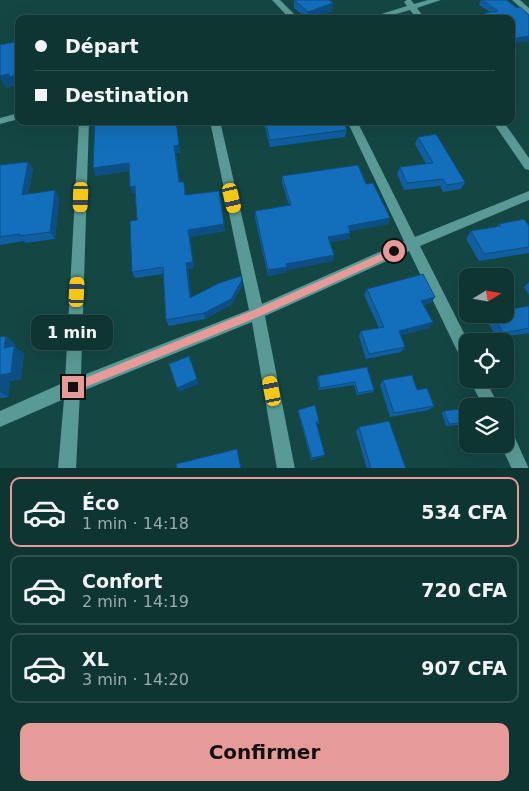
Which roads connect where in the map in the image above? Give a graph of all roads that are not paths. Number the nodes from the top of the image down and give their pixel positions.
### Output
1 (276, 0) edge
2 (437, 0) edge
3 (516, 0) edge
4 (409, 3) edge
5 (529, 13) edge
6 (291, 15) edge
7 (379, 15) edge
8 (418, 15) edge
9 (15, 117) edge
10 (0, 121) edge
11 (84, 125) edge
12 (216, 125) edge
13 (354, 125) edge
14 (499, 125) edge
15 (529, 166) edge
16 (529, 195) edge
17 (411, 244) junction
18 (257, 313) junction
19 (459, 340) edge
20 (73, 387) junction
21 (0, 419) edge
22 (514, 453) edge
23 (67, 468) edge
24 (286, 468) edge
25 (521, 468) edge

1 - 6 street
2 - 4 street
3 - 5 street
4 - 7 street
4 - 8 street
9 - 10 street
11 - 20 street
12 - 18 street
13 - 17 street
14 - 15 street
16 - 17 street
17 - 18 street
17 - 19 street
18 - 20 street
18 - 24 street
20 - 21 street
20 - 23 street
22 - 25 street

